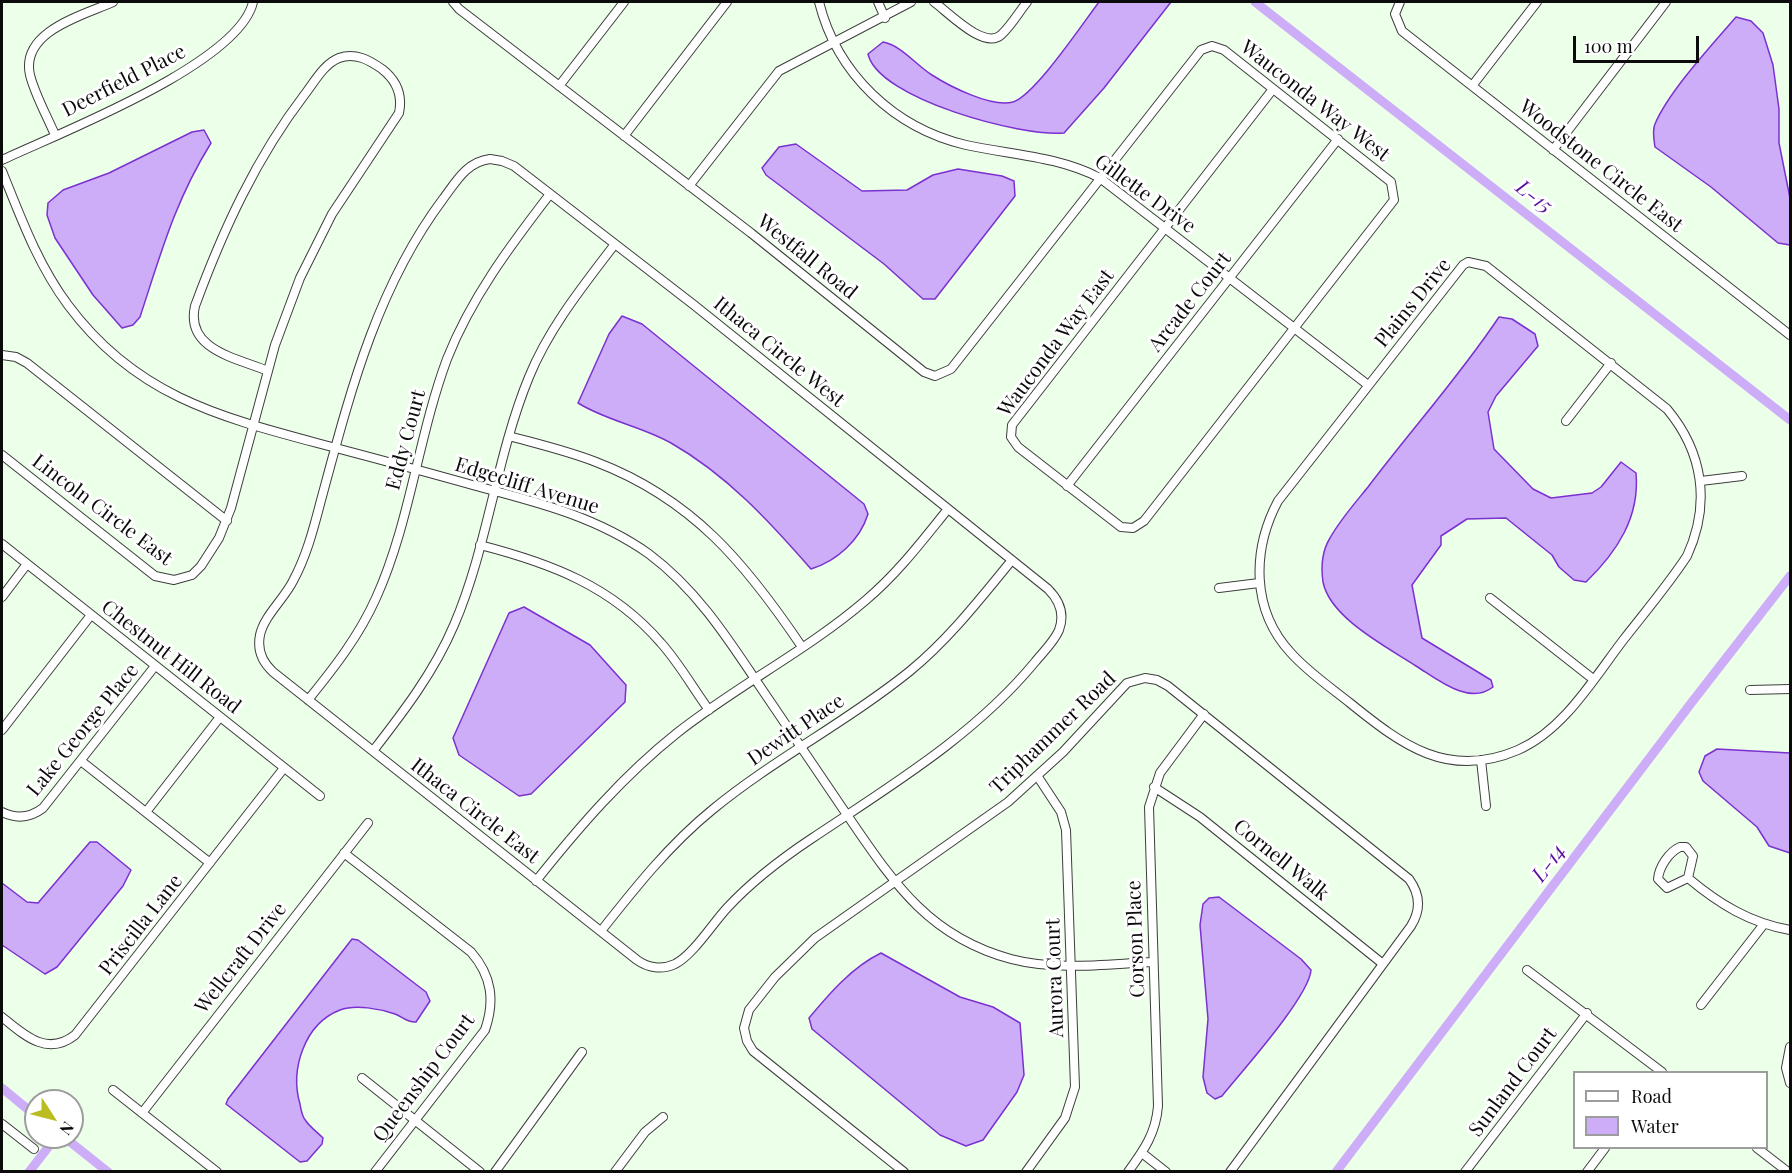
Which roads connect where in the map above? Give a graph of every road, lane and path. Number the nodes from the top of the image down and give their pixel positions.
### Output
1 (113, 2) edge
2 (253, 2) edge
3 (453, 2) edge
4 (624, 2) edge
5 (727, 2) edge
6 (819, 2) edge
7 (878, 2) edge
8 (911, 2) edge
9 (934, 2) edge
10 (1027, 2) edge
11 (1400, 2) edge
12 (1538, 2) edge
13 (1666, 2) edge
14 (885, 18) junction
15 (834, 43) junction
16 (559, 86) junction
17 (1472, 86) junction
18 (1273, 89) junction
19 (55, 135) junction
20 (624, 136) junction
21 (1338, 139) junction
22 (1553, 150) junction
23 (2, 160) edge
24 (2, 171) edge
25 (1100, 178) junction
26 (689, 186) junction
27 (550, 194) junction
28 (1165, 227) junction
29 (615, 244) junction
30 (1230, 278) junction
31 (1295, 328) junction
32 (1791, 334) edge
33 (2, 355) edge
34 (1611, 363) junction
35 (268, 371) junction
36 (1368, 385) junction
37 (1566, 421) dead end
38 (253, 426) junction
39 (509, 436) junction
40 (336, 448) junction
41 (2, 454) edge
42 (415, 469) junction
43 (1742, 476) dead end
44 (1701, 481) junction
45 (1067, 486) junction
46 (494, 490) junction
47 (948, 509) junction
48 (227, 521) junction
49 (2, 544) edge
50 (480, 545) junction
51 (1012, 560) junction
52 (27, 564) junction
53 (1259, 583) junction
54 (1219, 588) dead end
55 (2, 597) edge
56 (1490, 598) dead end
57 (91, 615) junction
58 (802, 647) junction
59 (155, 666) junction
60 (755, 678) junction
61 (1593, 679) junction
62 (1791, 689) edge
63 (1750, 690) dead end
64 (309, 700) junction
65 (709, 710) junction
66 (1204, 714) junction
67 (220, 717) junction
68 (2, 730) edge
69 (801, 747) junction
70 (373, 751) junction
71 (1481, 760) junction
72 (81, 761) junction
73 (284, 768) junction
74 (1038, 777) junction
75 (1154, 787) junction
76 (320, 796) dead end
77 (1486, 806) dead end
78 (2, 812) edge
79 (146, 812) junction
80 (847, 814) junction
81 (368, 823) dead end
82 (344, 853) junction
83 (210, 863) junction
84 (1688, 878) junction
85 (536, 880) junction
86 (894, 882) junction
87 (1764, 924) junction
88 (1791, 930) edge
89 (601, 931) junction
90 (1153, 962) junction
91 (1383, 964) junction
92 (1071, 965) junction
93 (1527, 970) dead end
94 (1701, 1005) dead end
95 (1587, 1013) junction
96 (2, 1017) edge
97 (1791, 1047) edge
98 (582, 1052) dead end
99 (1660, 1071) edge
100 (362, 1078) dead end
101 (1791, 1083) edge
102 (113, 1090) dead end
103 (142, 1113) junction
104 (663, 1117) dead end
105 (415, 1120) junction
106 (2, 1124) edge
107 (24, 1141) edge
108 (1604, 1149) edge
109 (1758, 1149) edge
110 (1142, 1153) junction
111 (1783, 1170) edge
112 (217, 1172) edge
113 (375, 1172) edge
114 (480, 1172) edge
115 (495, 1172) edge
116 (615, 1172) edge
117 (904, 1172) edge
118 (1026, 1172) edge
119 (1128, 1172) edge
120 (1166, 1172) edge
121 (1230, 1172) edge
122 (1465, 1172) edge
123 (1587, 1172) edge

1 - 19 street, Deerfield Place
2 - 19 street, Deerfield Place
3 - 16 street, Westfall Road
4 - 16 street
5 - 20 street
6 - 15 street, Gillette Drive
7 - 14 street
8 - 14 street
9 - 10 street
11 - 17 street, Woodstone Circle East
12 - 17 street
13 - 22 street
14 - 15 street
15 - 25 street, Gillette Drive
15 - 26 street
16 - 20 street, Westfall Road
17 - 22 street, Woodstone Circle East
18 - 21 street, Wauconda Way West
18 - 25 street, Wauconda Way West
18 - 28 street
19 - 23 street, Deerfield Place
20 - 26 street, Westfall Road
21 - 30 street, Arcade Court
21 - 31 street, Wauconda Way West
22 - 32 street, Woodstone Circle East
24 - 38 street, Edgecliff Avenue
25 - 26 street, Westfall Road
25 - 28 street, Gillette Drive
27 - 29 street, Ithaca Circle West
27 - 40 street, Ithaca Circle West
27 - 42 street, Eddy Court
28 - 30 street, Gillette Drive
28 - 45 street, Wauconda Way East
29 - 39 street
29 - 47 street, Ithaca Circle West
30 - 31 street, Gillette Drive
30 - 45 street, Arcade Court
31 - 36 street, Gillette Drive
31 - 45 street, Wauconda Way East
33 - 48 street
34 - 36 street, Plains Drive
34 - 37 street
34 - 44 street, Plains Drive
35 - 35 street, Lincoln Circle East
35 - 38 street, Lincoln Circle East
36 - 53 street, Plains Drive
38 - 40 street, Edgecliff Avenue
38 - 48 street, Lincoln Circle East
39 - 46 street
39 - 58 street
40 - 42 street, Edgecliff Avenue
40 - 64 street, Ithaca Circle East
41 - 48 street, Lincoln Circle East
42 - 46 street, Edgecliff Avenue
42 - 64 street, Eddy Court
43 - 44 street
44 - 61 street, Plains Drive
46 - 50 street
46 - 60 street, Edgecliff Avenue
47 - 51 street, Ithaca Circle West
47 - 58 street
49 - 52 street, Chestnut Hill Road
50 - 65 street
50 - 70 street
51 - 69 street, Dewitt Place
51 - 80 street, Ithaca Circle West
52 - 55 street
52 - 57 street, Chestnut Hill Road
53 - 54 street
53 - 71 street, Plains Drive
56 - 61 street
57 - 59 street, Chestnut Hill Road
57 - 68 street
58 - 60 street
59 - 67 street, Chestnut Hill Road
59 - 72 street, Lake George Place
60 - 65 street
60 - 69 street, Edgecliff Avenue
61 - 71 street, Plains Drive
62 - 63 street
64 - 70 street, Ithaca Circle East
65 - 85 street
66 - 74 street, Triphammer Road
66 - 75 street, Corson Place
66 - 91 street, Triphammer Road
67 - 73 street, Chestnut Hill Road
67 - 79 street
69 - 80 street, Edgecliff Avenue
69 - 89 street, Dewitt Place
70 - 85 street, Ithaca Circle East
71 - 77 street
72 - 78 street, Lake George Place
72 - 79 street
73 - 76 street, Chestnut Hill Road
73 - 83 street, Priscilla Lane
74 - 86 street, Triphammer Road
74 - 92 street, Aurora Court
75 - 90 street, Corson Place
75 - 91 street, Cornell Walk
79 - 83 street
80 - 86 street, Edgecliff Avenue
80 - 89 street, Ithaca Circle East
81 - 82 street, Wellcraft Drive
82 - 103 street, Wellcraft Drive
82 - 105 street, Queenship Court
83 - 96 street, Priscilla Lane
84 - 84 street
84 - 87 street
85 - 89 street, Ithaca Circle East
86 - 92 street, Edgecliff Avenue
86 - 117 street, Triphammer Road
87 - 88 street
87 - 94 street
90 - 92 street, Edgecliff Avenue
90 - 110 street, Corson Place
91 - 121 street, Triphammer Road
92 - 118 street, Aurora Court
93 - 95 street
95 - 99 street
95 - 122 street, Sunland Court
97 - 101 street
98 - 115 street
100 - 105 street
102 - 103 street
103 - 112 street
104 - 116 street
105 - 113 street, Queenship Court
105 - 114 street
106 - 107 street
108 - 123 street
109 - 111 street
110 - 119 street, Corson Place
110 - 120 street

